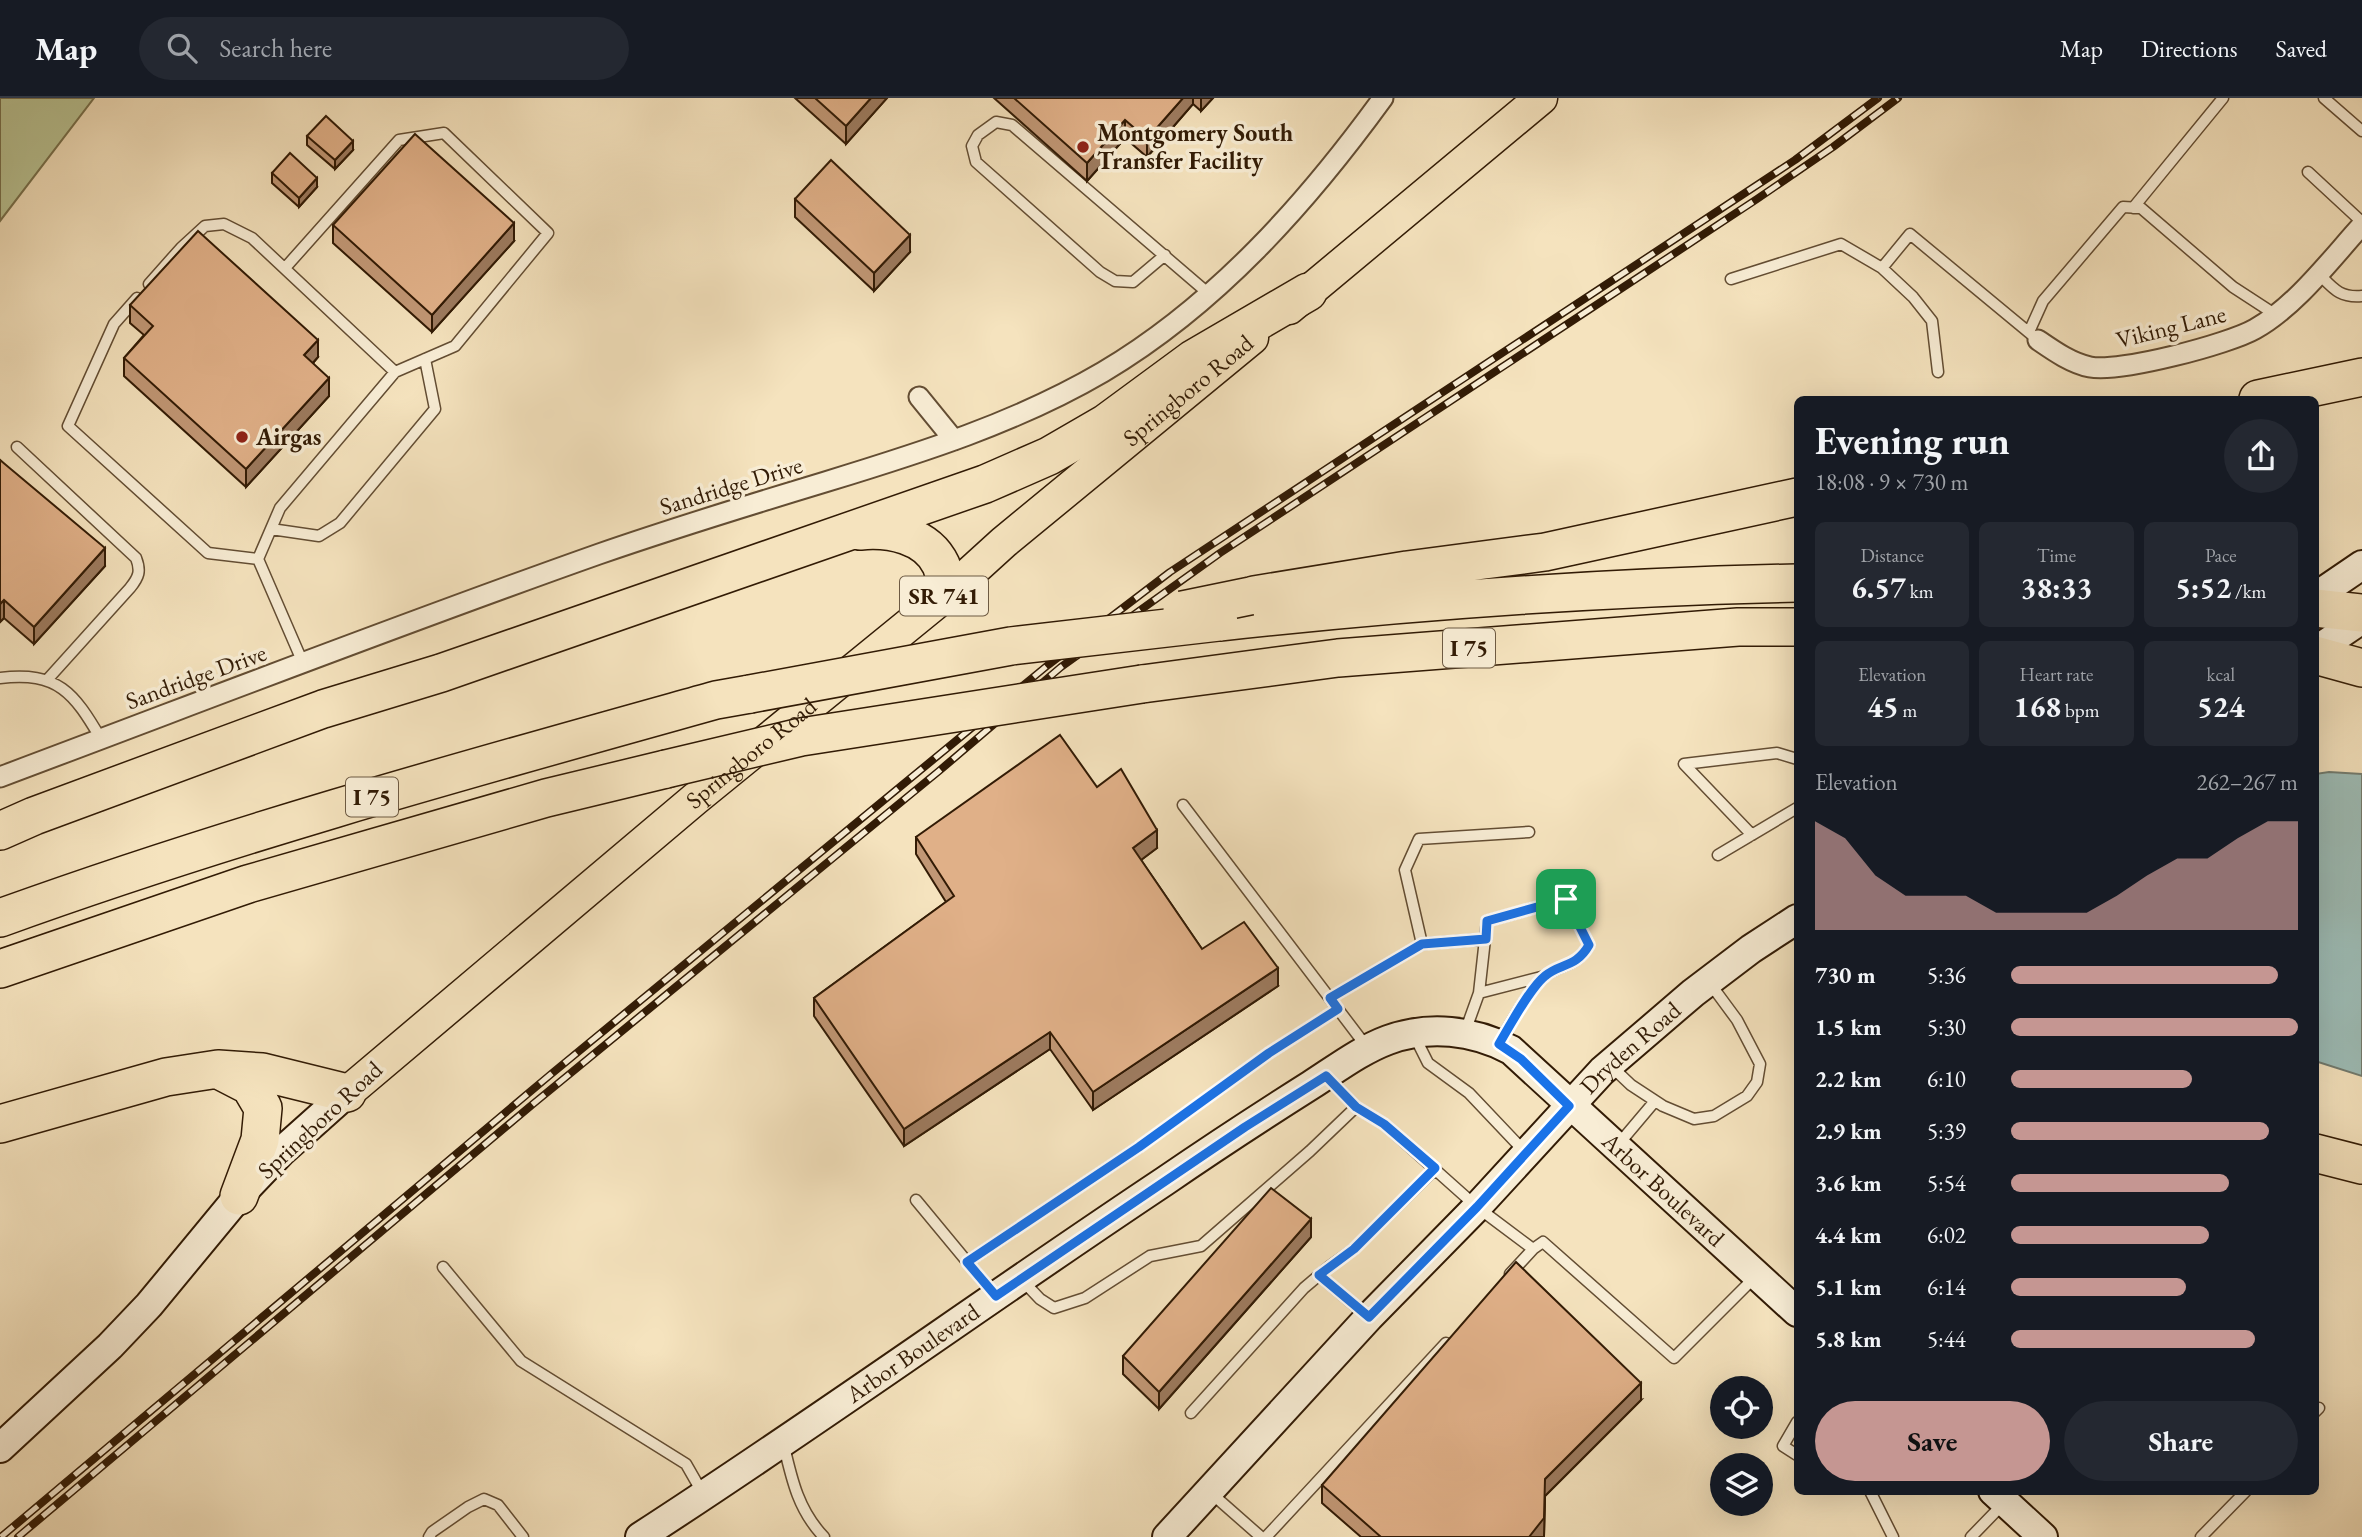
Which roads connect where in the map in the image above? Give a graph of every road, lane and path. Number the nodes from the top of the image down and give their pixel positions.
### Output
1 (1383, 98) edge
2 (1541, 98) edge
3 (2223, 98) edge
4 (2324, 98) edge
5 (2362, 131) edge
6 (2308, 172) dead end
7 (2133, 208) junction
8 (2362, 223) edge
9 (1165, 255) junction
10 (285, 268) junction
11 (1882, 268) junction
12 (2318, 273) junction
13 (1731, 279) dead end
14 (1308, 292) junction
15 (1209, 294) junction
16 (2362, 296) edge
17 (2276, 315) junction
18 (2033, 336) junction
19 (425, 359) junction
20 (395, 372) junction
21 (1938, 372) dead end
22 (2362, 377) edge
23 (2272, 396) edge
24 (919, 397) dead end
25 (954, 440) junction
26 (17, 447) dead end
27 (1794, 498) edge
28 (271, 529) junction
29 (838, 534) junction
30 (258, 559) junction
31 (2362, 565) edge
32 (1794, 583) edge
33 (948, 592) junction
34 (2319, 594) edge
35 (2319, 608) edge
36 (2362, 613) edge
37 (2362, 619) edge
38 (1794, 627) edge
39 (1011, 646) junction
40 (2319, 650) edge
41 (2319, 654) edge
42 (2319, 654) edge
43 (2362, 659) edge
44 (303, 664) junction
45 (2362, 668) edge
46 (0, 678) edge
47 (47, 680) junction
48 (101, 739) junction
49 (1794, 758) edge
50 (0, 776) edge
51 (1183, 805) dead end
52 (1794, 810) edge
53 (0, 831) edge
54 (1529, 832) dead end
55 (1752, 835) junction
56 (1718, 855) dead end
57 (0, 918) edge
58 (1794, 921) edge
59 (1486, 939) junction
60 (1422, 944) junction
61 (0, 970) edge
62 (1545, 975) junction
63 (1709, 981) junction
64 (1479, 993) junction
65 (1330, 998) junction
66 (1338, 1009) junction
67 (1413, 1033) junction
68 (1465, 1033) junction
69 (1499, 1044) junction
70 (1368, 1049) junction
71 (1609, 1064) junction
72 (218, 1069) junction
73 (1326, 1076) junction
74 (347, 1093) junction
75 (1655, 1101) junction
76 (1569, 1106) junction
77 (1356, 1107) junction
78 (0, 1124) edge
79 (2319, 1132) edge
80 (2362, 1142) edge
81 (1616, 1147) junction
82 (1526, 1153) junction
83 (2319, 1154) edge
84 (2362, 1166) edge
85 (1435, 1168) junction
86 (239, 1196) junction
87 (916, 1200) dead end
88 (1477, 1207) junction
89 (1533, 1249) junction
90 (967, 1262) junction
91 (443, 1267) dead end
92 (1319, 1275) junction
93 (1757, 1275) junction
94 (1506, 1278) edge
95 (1021, 1279) junction
96 (996, 1296) junction
97 (1794, 1309) edge
98 (1369, 1317) junction
99 (1455, 1333) edge
100 (1191, 1413) dead end
101 (1794, 1427) edge
102 (783, 1443) junction
103 (0, 1448) edge
104 (1794, 1453) edge
105 (1209, 1491) junction
106 (704, 1495) junction
107 (1872, 1495) edge
108 (2242, 1495) edge
109 (1999, 1496) edge
110 (648, 1535) edge
111 (429, 1537) edge
112 (523, 1537) edge
113 (824, 1537) edge
114 (1167, 1537) edge
115 (1263, 1537) edge
116 (1892, 1537) edge
117 (1971, 1537) edge
118 (2043, 1537) edge
119 (2201, 1537) edge

1 - 15 street, Sandridge Drive
2 - 14 main road, Springboro Road / SR 741
3 - 7 lane
4 - 5 lane
6 - 8 lane
7 - 17 lane
7 - 18 lane
8 - 12 street, Viking Lane
9 - 9 lane
9 - 15 lane
10 - 19 lane
10 - 20 lane
10 - 30 lane
11 - 13 lane
11 - 18 lane
11 - 21 lane
12 - 16 lane
12 - 17 street, Viking Lane
14 - 29 highway
14 - 33 main road, Springboro Road / SR 741
15 - 25 street, Sandridge Drive
17 - 18 street, Viking Lane
19 - 20 lane
19 - 28 lane
20 - 28 lane
22 - 23 highway
24 - 25 street
25 - 44 street, Sandridge Drive
26 - 47 lane
27 - 39 highway, bridge
28 - 30 lane
29 - 33 highway
29 - 53 highway
30 - 44 lane
31 - 34 street
32 - 39 highway, I 75, bridge
33 - 74 main road, Springboro Road / SR 741
35 - 36 highway
37 - 40 street
38 - 61 highway, I 75, bridge
39 - 57 highway, I 75, bridge
41 - 43 highway
42 - 45 highway
44 - 48 street, Sandridge Drive
46 - 47 lane
47 - 48 lane
48 - 50 street, Sandridge Drive
49 - 55 lane
51 - 65 lane
52 - 55 lane
54 - 60 lane
55 - 56 lane
58 - 63 street, Dryden Road
59 - 60 lane
59 - 62 lane
59 - 64 lane
60 - 65 lane
62 - 64 lane
62 - 69 lane
63 - 71 street, Dryden Road
63 - 75 lane
64 - 68 lane
65 - 66 lane
66 - 70 lane
66 - 90 lane
67 - 68 street, Arbor Boulevard
67 - 70 street, Arbor Boulevard
67 - 82 lane
68 - 69 street, Arbor Boulevard
69 - 76 street, Arbor Boulevard
70 - 73 street, Arbor Boulevard
71 - 75 lane
71 - 76 street, Dryden Road
72 - 74 highway
72 - 78 highway
72 - 86 highway
73 - 77 lane
73 - 95 street, Arbor Boulevard
74 - 86 street, Springboro Road
75 - 81 lane
76 - 81 street, Arbor Boulevard
76 - 82 street, Dryden Road
77 - 85 lane
77 - 95 lane
79 - 80 highway
81 - 93 street, Arbor Boulevard
82 - 88 street, Dryden Road
83 - 84 highway
85 - 88 lane
85 - 92 lane
86 - 103 street, Springboro Road
87 - 90 lane
88 - 89 lane
88 - 98 street, Dryden Road
89 - 93 lane
89 - 94 lane
90 - 96 lane
91 - 106 lane
92 - 98 lane
92 - 100 lane
93 - 97 street, Arbor Boulevard
95 - 96 street, Arbor Boulevard
96 - 102 street, Arbor Boulevard
98 - 105 street, Dryden Road
99 - 115 lane
101 - 104 lane
102 - 106 street, Arbor Boulevard
102 - 113 lane
105 - 114 street, Dryden Road
105 - 115 lane
106 - 110 street, Arbor Boulevard
107 - 116 lane
108 - 119 lane
109 - 117 lane
109 - 118 street
111 - 112 lane

